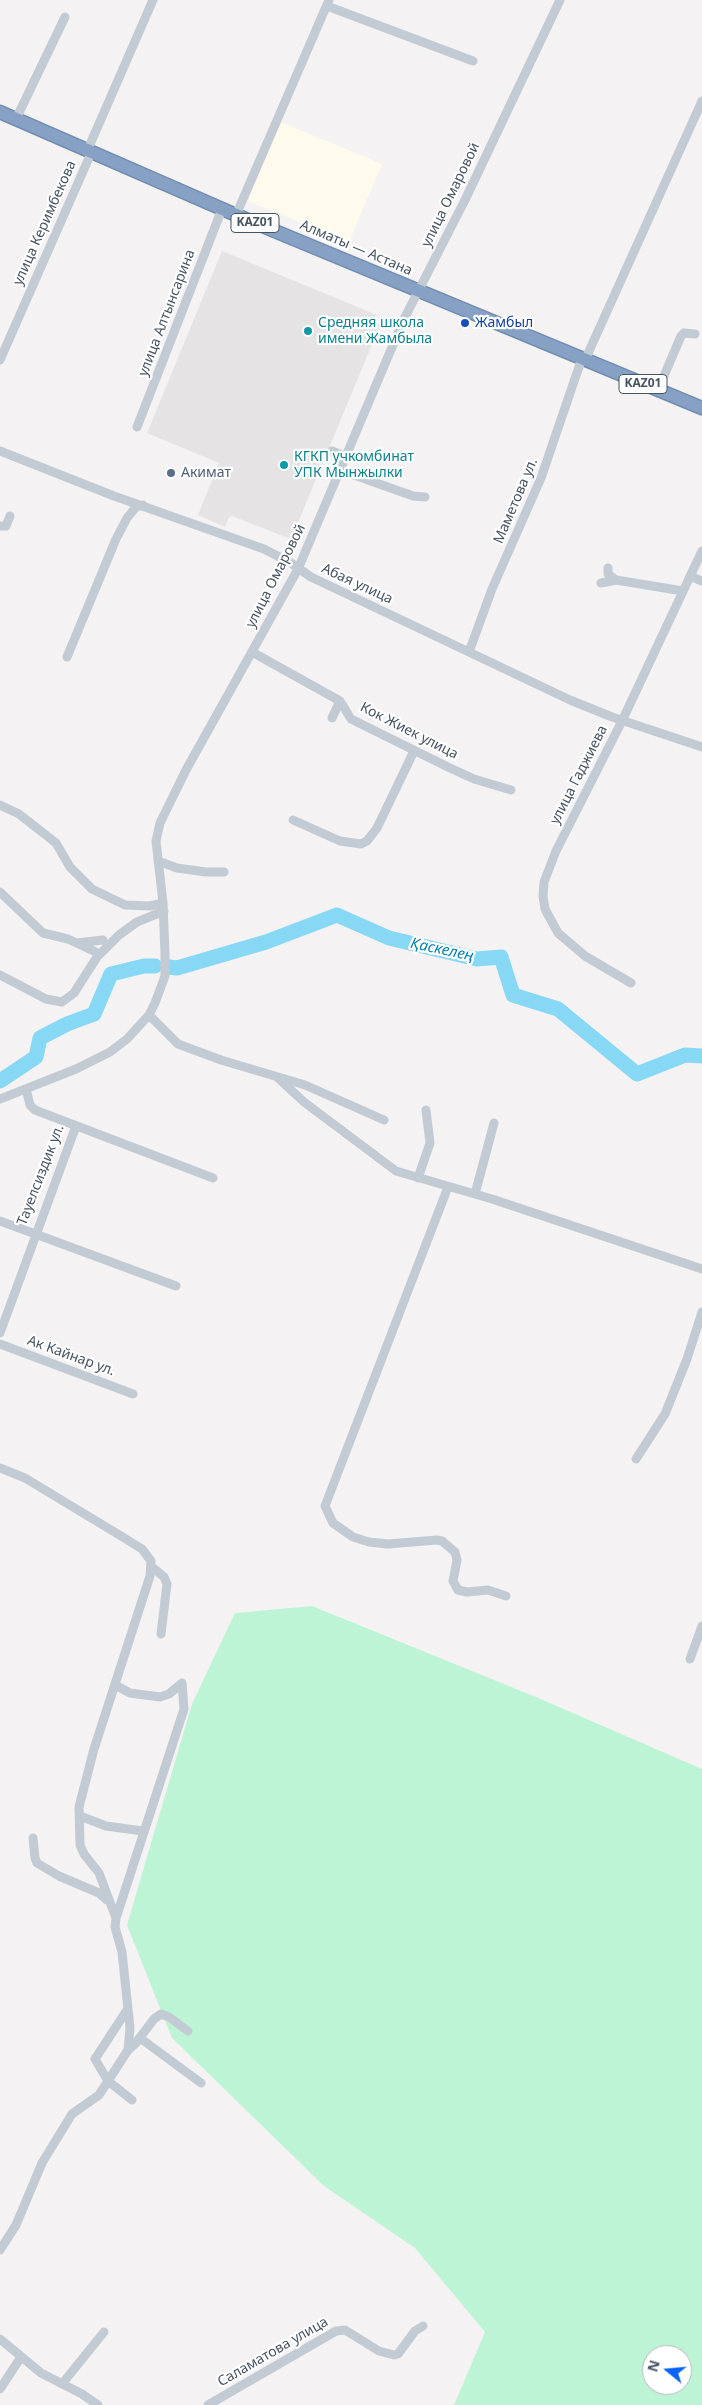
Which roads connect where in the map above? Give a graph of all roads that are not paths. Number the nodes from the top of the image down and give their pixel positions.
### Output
1 (153, 0) edge
2 (560, 0) edge
3 (328, 3) edge
4 (65, 17) dead end
5 (473, 61) dead end
6 (702, 101) edge
7 (0, 112) edge
8 (16, 119) junction
9 (90, 150) junction
10 (222, 209) junction
11 (236, 215) junction
12 (419, 291) junction
13 (695, 334) dead end
14 (584, 359) junction
15 (0, 360) edge
16 (658, 390) junction
17 (702, 408) edge
18 (137, 427) dead end
19 (0, 451) edge
20 (332, 451) dead end
21 (346, 457) junction
22 (340, 470) junction
23 (425, 497) dead end
24 (143, 505) junction
25 (10, 516) dead end
26 (0, 526) edge
27 (702, 551) edge
28 (608, 568) dead end
29 (298, 569) junction
30 (690, 576) junction
31 (616, 580) junction
32 (702, 581) edge
33 (601, 584) dead end
34 (683, 591) junction
35 (252, 652) junction
36 (469, 652) junction
37 (67, 657) dead end
38 (340, 701) junction
39 (332, 718) dead end
40 (622, 721) junction
41 (702, 747) edge
42 (414, 751) junction
43 (512, 790) dead end
44 (1, 807) edge
45 (293, 820) dead end
46 (158, 861) junction
47 (224, 872) dead end
48 (0, 892) edge
49 (164, 907) junction
50 (103, 940) dead end
51 (74, 942) junction
52 (100, 954) junction
53 (0, 975) edge
54 (631, 984) dead end
55 (149, 1015) junction
56 (277, 1077) junction
57 (26, 1089) junction
58 (0, 1099) edge
59 (426, 1110) dead end
60 (384, 1120) dead end
61 (494, 1123) dead end
62 (76, 1126) junction
63 (213, 1178) dead end
64 (418, 1178) junction
65 (448, 1187) junction
66 (475, 1194) junction
67 (0, 1221) edge
68 (36, 1235) junction
69 (702, 1269) edge
70 (176, 1286) dead end
71 (702, 1312) edge
72 (0, 1333) edge
73 (0, 1344) edge
74 (133, 1394) dead end
75 (636, 1459) dead end
76 (0, 1468) edge
77 (152, 1567) junction
78 (506, 1596) dead end
79 (702, 1626) edge
80 (161, 1634) dead end
81 (690, 1659) dead end
82 (115, 1685) junction
83 (80, 1816) junction
84 (143, 1832) junction
85 (33, 1838) dead end
86 (109, 1902) junction
87 (116, 1918) junction
88 (127, 2010) junction
89 (188, 2031) dead end
90 (140, 2038) junction
91 (128, 2050) junction
92 (108, 2081) junction
93 (201, 2084) dead end
94 (132, 2100) dead end
95 (0, 2250) edge
96 (423, 2326) dead end
97 (104, 2332) dead end
98 (0, 2339) edge
99 (21, 2357) junction
100 (62, 2384) junction
101 (0, 2389) edge
102 (98, 2405) edge
103 (208, 2405) edge

1 - 9 street, улица Керимбекова
2 - 12 street, улица Омаровой
3 - 5 street
3 - 11 street
4 - 8 street
6 - 14 street, Маметова ул.
7 - 8 highway, Алматы — Астана / KАZ01
8 - 9 highway, Алматы — Астана / KАZ01
9 - 10 highway, Алматы — Астана / KАZ01
9 - 15 street, улица Керимбекова
10 - 11 highway, Алматы — Астана / KАZ01
10 - 18 street, улица Алтынсарина
11 - 12 highway, Алматы — Астана / KАZ01
12 - 14 highway, Алматы — Астана / KАZ01
12 - 21 street, улица Омаровой
13 - 16 street
14 - 16 highway, Алматы — Астана / KАZ01
14 - 36 street, Маметова ул.
16 - 17 highway, Алматы — Астана / KАZ01
19 - 24 street, Абая улица
20 - 21 street
21 - 22 street, улица Омаровой
22 - 23 street
22 - 29 street, улица Омаровой
24 - 29 street, Абая улица
24 - 37 street
25 - 26 street
27 - 30 street, улица Гаджиева
28 - 31 street
29 - 35 street, улица Омаровой
29 - 36 street, Абая улица
30 - 32 street
30 - 34 street, улица Гаджиева
31 - 33 street
31 - 34 street
34 - 40 street, улица Гаджиева
35 - 38 street, Кок Жиек улица
35 - 46 street, улица Омаровой
36 - 40 street, Абая улица
38 - 39 street
38 - 42 street, Кок Жиек улица
40 - 41 street, Абая улица
40 - 54 street, улица Гаджиева
42 - 43 street, Кок Жиек улица
42 - 45 street
44 - 49 street
46 - 47 street
46 - 49 street, улица Омаровой
48 - 51 street
49 - 52 street
49 - 55 street, улица Омаровой
50 - 51 street
51 - 52 street
52 - 53 street
55 - 56 street
55 - 57 street, улица Омаровой
56 - 60 street
56 - 64 street
57 - 58 street, улица Омаровой
57 - 62 street, Тауелсиздик ул.
59 - 64 street
61 - 66 street
62 - 63 street
62 - 68 street, Тауелсиздик ул.
64 - 65 street
65 - 66 street
65 - 78 street
66 - 69 street
67 - 68 street, Тауелсиздик ул.
68 - 70 street
68 - 72 street
71 - 75 street
73 - 74 street, Ак Кайнар ул.
76 - 77 street
77 - 80 street
77 - 82 street
79 - 81 street
82 - 83 street
82 - 84 street
83 - 84 street
83 - 86 street
84 - 87 street
85 - 86 street
86 - 87 street
87 - 88 street
88 - 91 street
88 - 92 street
89 - 90 street
90 - 91 street
90 - 93 street
91 - 92 street
92 - 94 street
92 - 95 street
96 - 103 street, Саламатова улица
97 - 100 street
98 - 99 street
99 - 100 street
99 - 101 street
100 - 102 street

